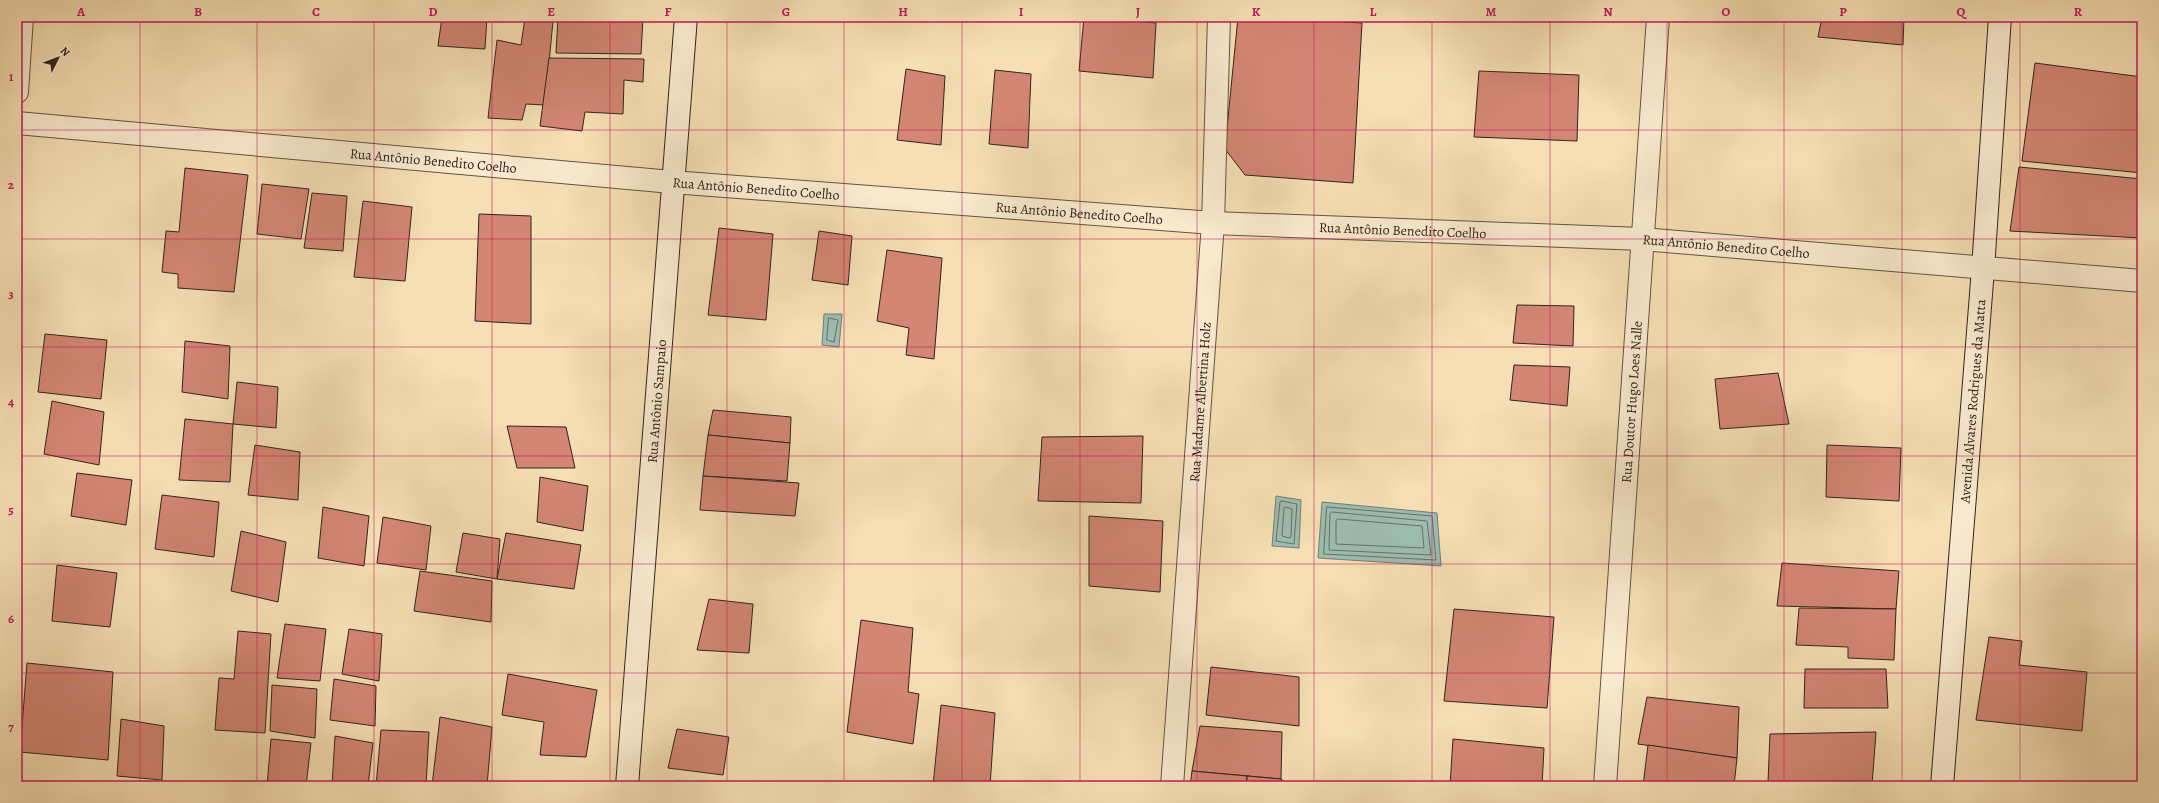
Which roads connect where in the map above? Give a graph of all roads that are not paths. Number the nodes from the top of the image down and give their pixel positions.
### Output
1 (22, 17) edge
2 (686, 17) edge
3 (1219, 17) edge
4 (1658, 17) edge
5 (2000, 17) edge
6 (17, 92) edge
7 (17, 123) edge
8 (672, 182) junction
9 (1213, 223) junction
10 (1642, 239) junction
11 (1983, 269) junction
12 (2142, 281) edge
13 (628, 786) edge
14 (1172, 786) edge
15 (1604, 786) edge
16 (1942, 786) edge

1 - 6 street
2 - 8 street, Rua Antônio Sampaio
3 - 9 street, Rua Madame Albertina Holz
4 - 10 street, Rua Doutor Hugo Loes Nalle
5 - 11 street, Avenida Alvares Rodrigues da Matta
7 - 8 street, Rua Antônio Benedito Coelho
8 - 9 street, Rua Antônio Benedito Coelho
8 - 13 street, Rua Antônio Sampaio
9 - 10 street, Rua Antônio Benedito Coelho
9 - 14 street, Rua Madame Albertina Holz
10 - 11 street, Rua Antônio Benedito Coelho
10 - 15 street, Rua Doutor Hugo Loes Nalle
11 - 12 street, Rua Antônio Benedito Coelho
11 - 16 street, Avenida Alvares Rodrigues da Matta

